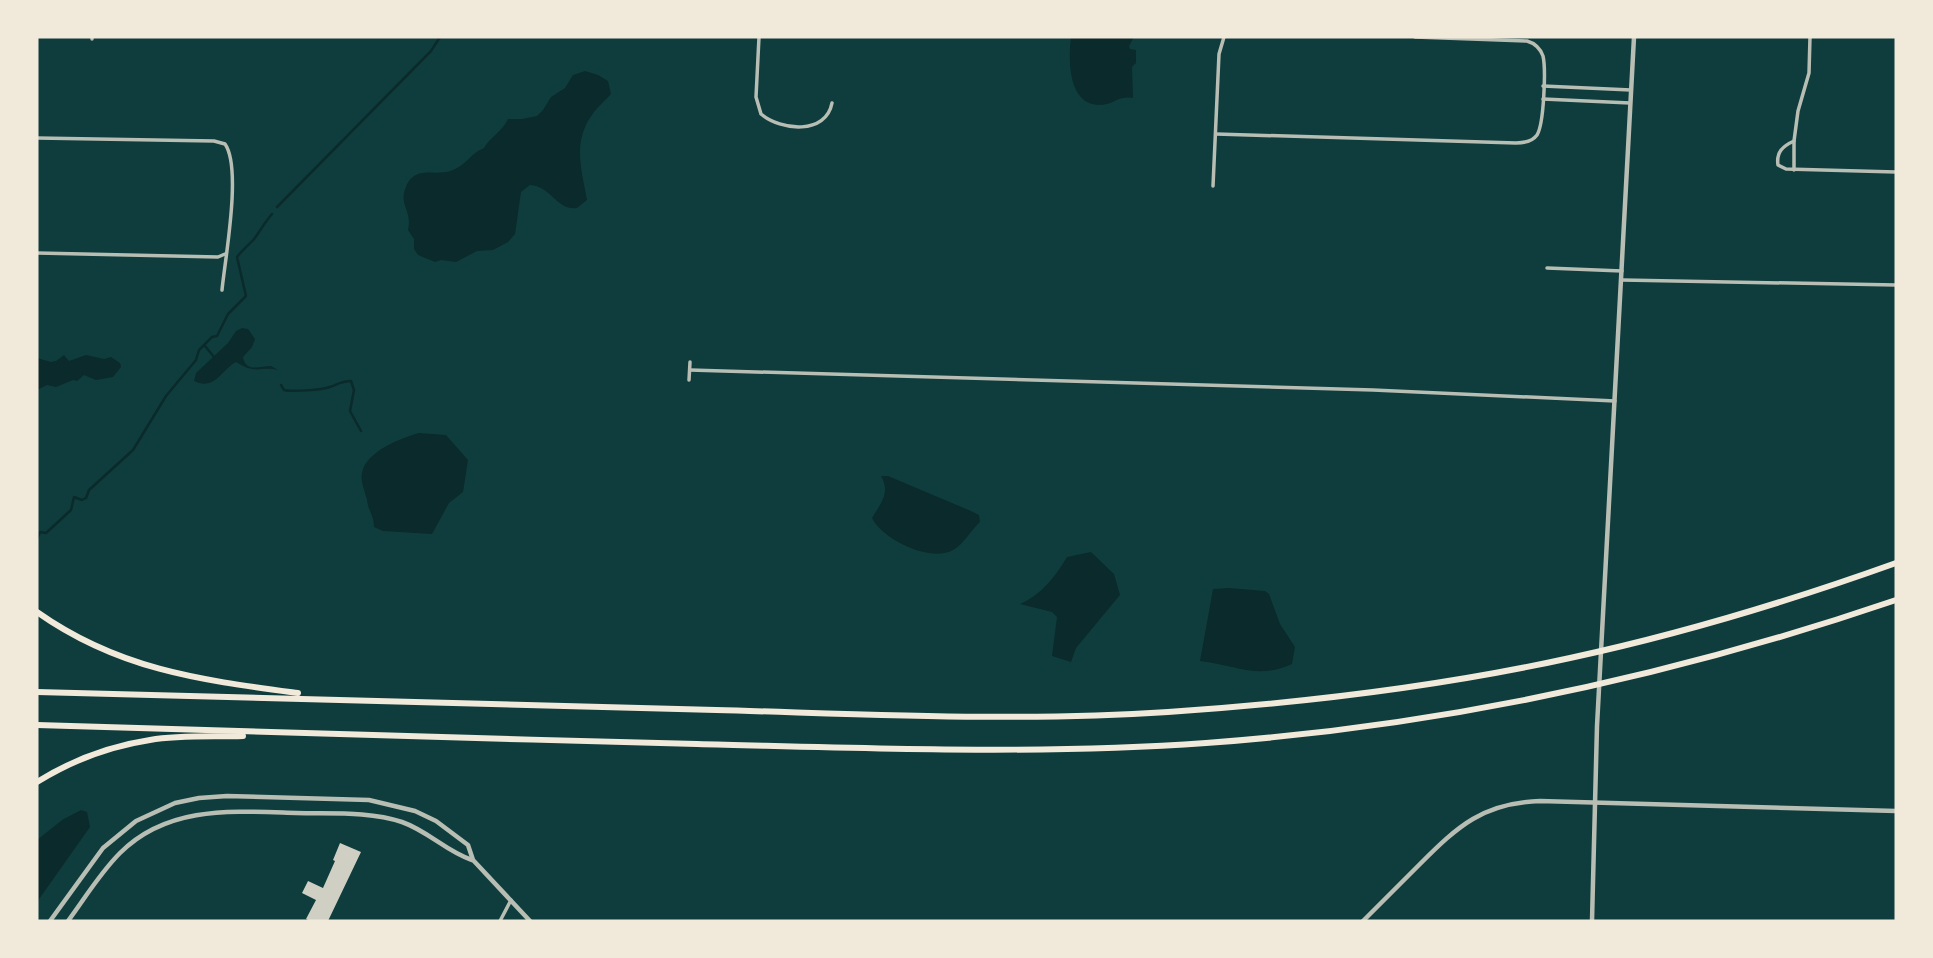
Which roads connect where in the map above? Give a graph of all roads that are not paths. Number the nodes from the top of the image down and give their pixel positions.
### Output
1 (759, 37) edge
2 (1224, 37) edge
3 (1415, 37) edge
4 (1634, 37) edge
5 (1810, 37) edge
6 (1543, 86) junction
7 (1631, 90) junction
8 (1543, 99) junction
9 (832, 103) dead end
10 (1630, 103) junction
11 (1216, 134) junction
12 (37, 138) edge
13 (1794, 141) junction
14 (1794, 170) junction
15 (1896, 172) edge
16 (1213, 186) dead end
17 (37, 254) edge
18 (225, 254) junction
19 (1547, 268) dead end
20 (1622, 271) junction
21 (1622, 280) junction
22 (1896, 285) edge
23 (222, 290) dead end
24 (690, 362) dead end
25 (690, 370) junction
26 (689, 380) dead end
27 (1615, 401) junction
28 (1896, 563) edge
29 (1896, 600) edge
30 (37, 612) edge
31 (37, 692) edge
32 (327, 697) junction
33 (37, 725) edge
34 (293, 734) junction
35 (37, 782) edge
36 (1594, 803) junction
37 (394, 804) junction
38 (1896, 811) edge
39 (380, 817) junction
40 (473, 860) junction
41 (510, 900) junction
42 (50, 921) edge
43 (68, 921) edge
44 (500, 921) edge
45 (530, 921) edge
46 (1363, 921) edge
47 (1592, 921) edge

1 - 9 street
2 - 11 street
3 - 6 street
4 - 7 street
5 - 13 street
6 - 7 street
6 - 8 street
7 - 10 street
8 - 10 street
8 - 11 street
10 - 20 street
11 - 16 street
12 - 18 street
13 - 14 street
13 - 14 street
14 - 15 street
17 - 18 street
18 - 23 street
19 - 20 street
20 - 21 street
21 - 22 street
21 - 27 street
24 - 25 street
25 - 26 street
25 - 27 street
27 - 36 street
28 - 32 highway
29 - 34 highway
30 - 32 highway
31 - 32 highway
33 - 34 highway
34 - 35 highway
36 - 38 street
36 - 46 street
36 - 47 street
37 - 39 street
37 - 40 street
37 - 42 street
39 - 40 street
39 - 43 street
40 - 41 street
41 - 44 street
41 - 45 street

